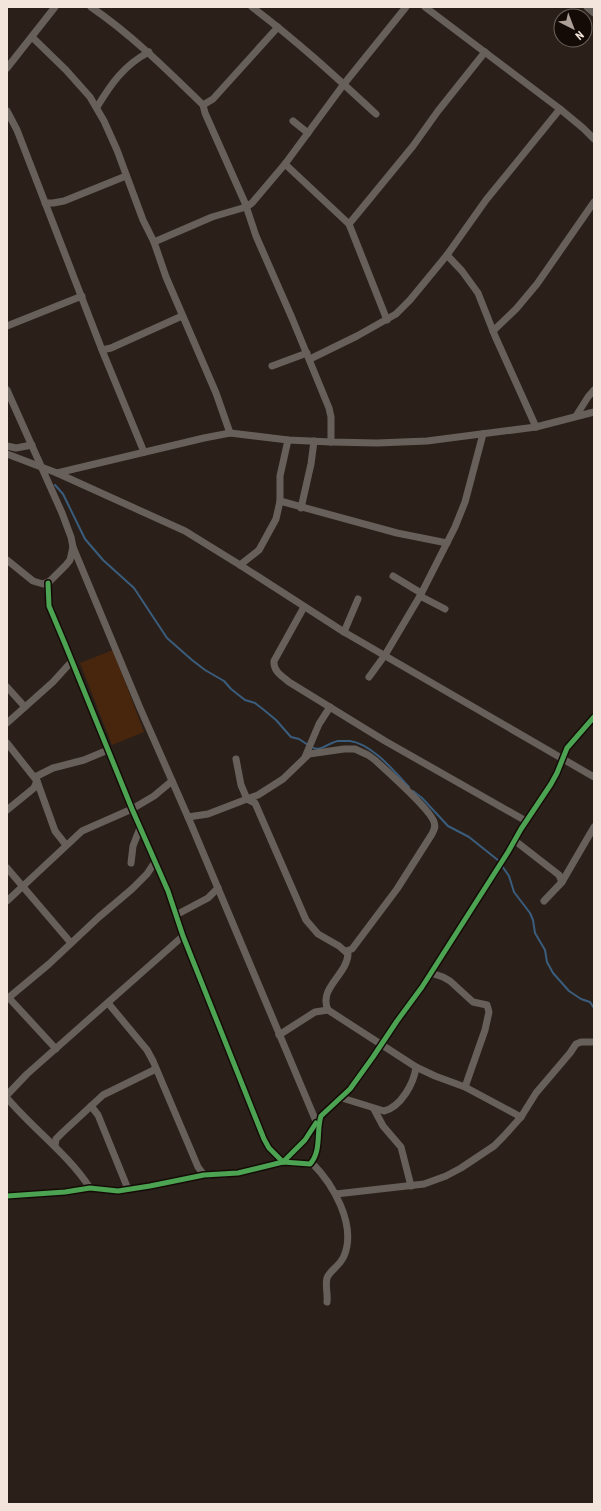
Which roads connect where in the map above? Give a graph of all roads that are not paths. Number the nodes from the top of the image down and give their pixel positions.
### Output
1 (55, 7) edge
2 (90, 7) edge
3 (252, 7) edge
4 (406, 7) edge
5 (425, 7) edge
6 (278, 27) junction
7 (32, 37) junction
8 (149, 52) junction
9 (485, 52) junction
10 (7, 68) edge
11 (344, 84) junction
12 (104, 94) junction
13 (90, 97) junction
14 (203, 105) junction
15 (97, 107) junction
16 (560, 109) junction
17 (7, 111) edge
18 (376, 114) dead end
19 (293, 121) dead end
20 (308, 133) junction
21 (594, 139) edge
22 (285, 164) junction
23 (126, 176) junction
24 (594, 202) edge
25 (46, 203) junction
26 (246, 207) junction
27 (349, 224) junction
28 (154, 242) junction
29 (447, 255) junction
30 (82, 296) junction
31 (182, 316) junction
32 (387, 320) junction
33 (7, 326) edge
34 (493, 331) junction
35 (102, 350) junction
36 (308, 356) junction
37 (272, 366) dead end
38 (7, 390) edge
39 (594, 390) edge
40 (594, 412) edge
41 (576, 416) junction
42 (536, 427) junction
43 (230, 433) junction
44 (483, 434) junction
45 (288, 440) junction
46 (314, 441) junction
47 (331, 442) junction
48 (32, 445) junction
49 (7, 446) edge
50 (144, 452) junction
51 (7, 454) edge
52 (41, 468) junction
53 (57, 473) junction
54 (280, 501) junction
55 (301, 508) junction
56 (447, 543) junction
57 (73, 547) junction
58 (7, 560) edge
59 (240, 565) junction
60 (393, 576) dead end
61 (48, 583) junction
62 (421, 594) junction
63 (358, 599) dead end
64 (304, 607) junction
65 (445, 609) dead end
66 (344, 632) junction
67 (385, 655) junction
68 (72, 660) junction
69 (369, 677) dead end
70 (7, 686) edge
71 (25, 707) junction
72 (330, 707) junction
73 (594, 717) edge
74 (7, 723) edge
75 (7, 743) edge
76 (108, 750) junction
77 (305, 757) junction
78 (236, 759) dead end
79 (563, 759) junction
80 (594, 777) edge
81 (36, 779) junction
82 (172, 781) junction
83 (246, 799) junction
84 (132, 809) junction
85 (7, 810) edge
86 (188, 817) junction
87 (526, 821) junction
88 (594, 827) edge
89 (140, 828) junction
90 (514, 840) junction
91 (66, 845) junction
92 (155, 862) junction
93 (131, 863) dead end
94 (7, 868) edge
95 (562, 882) junction
96 (23, 886) junction
97 (218, 888) junction
98 (7, 901) edge
99 (544, 901) dead end
100 (176, 915) junction
101 (183, 936) junction
102 (71, 943) junction
103 (346, 951) junction
104 (431, 973) junction
105 (8, 998) edge
106 (108, 1003) junction
107 (328, 1010) junction
108 (279, 1035) junction
109 (594, 1042) edge
110 (380, 1044) junction
111 (56, 1049) junction
112 (416, 1067) junction
113 (156, 1069) junction
114 (465, 1087) junction
115 (7, 1095) edge
116 (7, 1098) edge
117 (342, 1098) junction
118 (91, 1106) junction
119 (374, 1109) junction
120 (311, 1110) junction
121 (326, 1111) junction
122 (521, 1117) junction
123 (318, 1126) junction
124 (55, 1146) junction
125 (283, 1162) junction
126 (312, 1162) junction
127 (204, 1175) junction
128 (411, 1186) junction
129 (90, 1188) junction
130 (128, 1190) junction
131 (336, 1194) junction
132 (7, 1196) edge
133 (327, 1302) dead end

1 - 7 street
2 - 8 street
3 - 6 street
4 - 11 street
5 - 9 street
6 - 11 street
6 - 14 street
7 - 10 street
7 - 13 street
8 - 12 street
8 - 14 street
9 - 16 street
9 - 27 street
11 - 18 street
11 - 20 street
12 - 13 street
12 - 15 street
13 - 15 street
14 - 26 street
15 - 23 street
16 - 21 street
16 - 29 street
17 - 25 street
19 - 20 street
20 - 22 street
22 - 26 street
22 - 27 street
23 - 25 street
23 - 28 street
24 - 34 street
25 - 30 street
26 - 28 street
26 - 36 street
27 - 32 street
28 - 31 street
29 - 32 street
29 - 34 street
30 - 33 street
30 - 35 street
31 - 35 street
31 - 43 street
32 - 36 street
34 - 42 street
35 - 50 street
36 - 37 street
36 - 47 street
38 - 48 street
39 - 41 street
40 - 41 street
41 - 42 street
42 - 44 street
43 - 45 street
43 - 50 street
44 - 47 street
44 - 56 street
45 - 46 street
45 - 54 street
46 - 47 street
46 - 55 street
48 - 49 street
48 - 52 street
50 - 53 street
51 - 52 street
52 - 53 street
52 - 57 street
53 - 59 street
54 - 55 street
54 - 59 street
55 - 56 street
56 - 62 street
57 - 61 street
57 - 82 street
58 - 61 street
59 - 64 street
60 - 62 street
61 - 68 street
62 - 65 street
62 - 67 street
63 - 66 street
64 - 66 street
64 - 72 street
66 - 67 street
67 - 69 street
67 - 79 street
68 - 71 street
68 - 76 street
70 - 71 street
71 - 74 street
72 - 77 street
72 - 87 street
73 - 79 street
75 - 81 street
76 - 81 street
76 - 84 street
77 - 83 street
77 - 103 street
78 - 83 street
79 - 80 street
79 - 87 street
81 - 85 street
81 - 91 street
82 - 84 street
82 - 86 street
83 - 86 street
83 - 103 street
84 - 89 street
84 - 91 street
86 - 97 street
87 - 90 street
88 - 95 street
89 - 92 street
89 - 93 street
90 - 95 street
90 - 104 street
91 - 96 street
92 - 100 street
92 - 102 street
94 - 96 street
95 - 99 street
96 - 98 street
96 - 102 street
97 - 100 street
97 - 108 street
100 - 101 street
101 - 106 street
101 - 125 street
102 - 105 street
103 - 107 street
104 - 110 street
104 - 114 street
105 - 111 street
106 - 111 street
106 - 113 street
107 - 108 street
107 - 110 street
108 - 120 street
109 - 122 street
110 - 112 street
110 - 117 street
111 - 115 street
112 - 114 street
112 - 119 street
113 - 118 street
113 - 127 street
114 - 122 street
116 - 124 street
117 - 119 street
117 - 121 street
118 - 124 street
118 - 130 street
119 - 128 street
120 - 121 street
120 - 123 street
121 - 123 street
122 - 128 street
123 - 125 street
123 - 126 street
124 - 129 street
125 - 126 street
125 - 127 street
126 - 131 street
127 - 130 street
128 - 131 street
129 - 130 street
129 - 132 street
131 - 133 street

